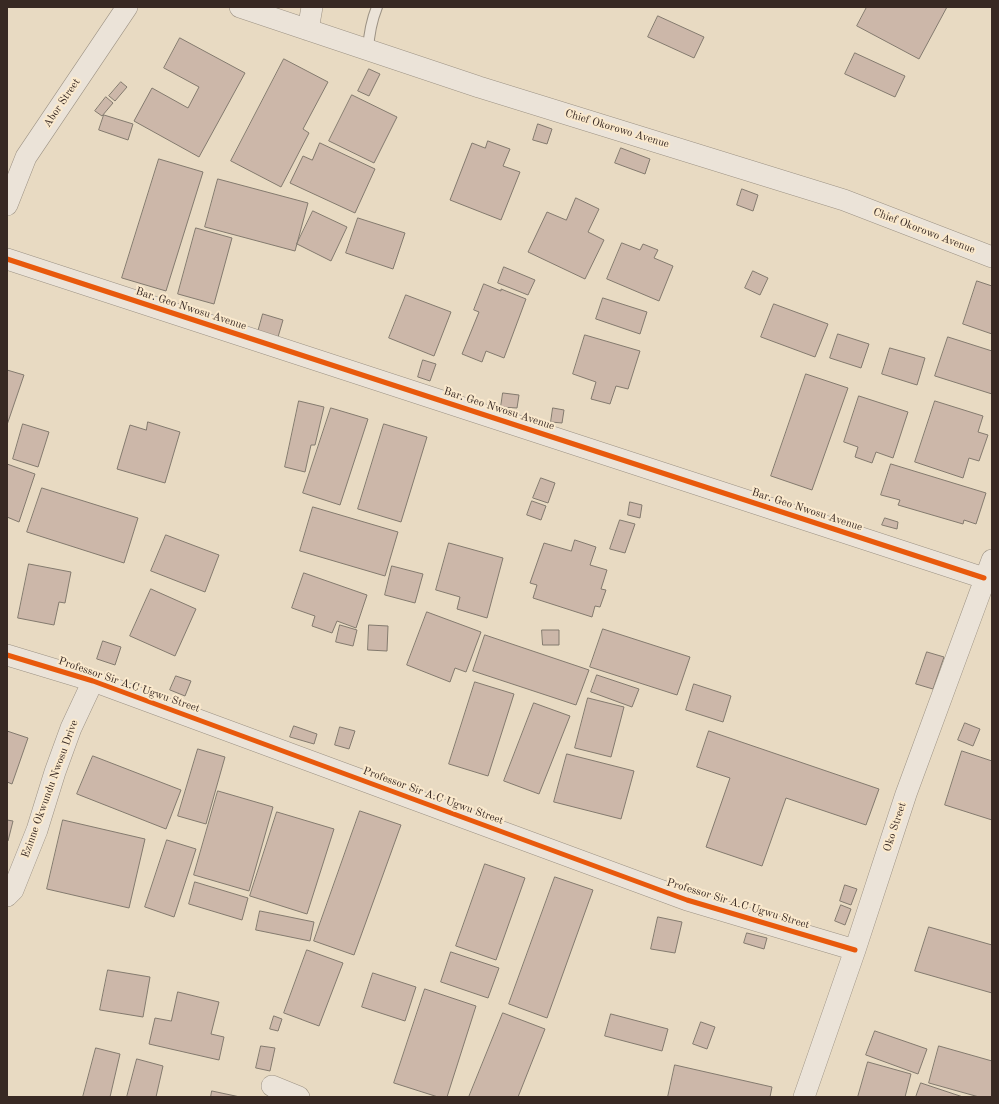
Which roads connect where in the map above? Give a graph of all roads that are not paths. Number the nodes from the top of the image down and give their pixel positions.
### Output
1 (127, 7) edge
2 (240, 7) edge
3 (312, 7) edge
4 (378, 7) edge
5 (308, 30) junction
6 (368, 50) junction
7 (7, 205) edge
8 (992, 257) edge
9 (7, 259) edge
10 (992, 560) edge
11 (984, 578) junction
12 (7, 655) edge
13 (93, 681) junction
14 (7, 896) edge
15 (854, 950) junction
16 (272, 1086) dead end
17 (300, 1097) edge
18 (804, 1097) edge

1 - 7 street, Abor Street
2 - 5 street, Chief Okorowo Avenue
3 - 5 street
4 - 6 lane
5 - 6 street, Chief Okorowo Avenue
6 - 8 street, Chief Okorowo Avenue
9 - 11 street, Bar. Geo Nwosu Avenue
10 - 11 street, Oko Street
11 - 15 street, Oko Street
12 - 13 street, Professor Sir A.C Ugwu Street
13 - 14 street, Ezinne Okwundu Nwosu Drive
13 - 15 street, Professor Sir A.C Ugwu Street
15 - 18 street, Oko Street
16 - 17 street

